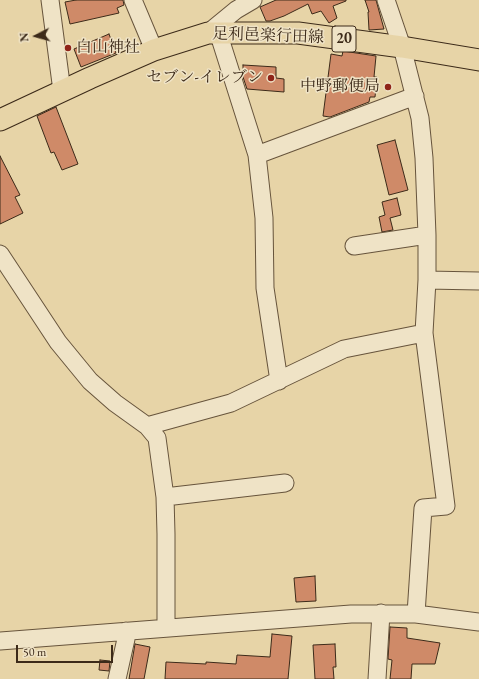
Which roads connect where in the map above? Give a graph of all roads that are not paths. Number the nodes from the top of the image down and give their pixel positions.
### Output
1 (50, 0) edge
2 (133, 0) edge
3 (253, 0) edge
4 (386, 0) edge
5 (237, 5) edge
6 (213, 33) junction
7 (402, 47) junction
8 (154, 50) junction
9 (479, 60) edge
10 (62, 91) junction
11 (415, 96) junction
12 (0, 120) edge
13 (257, 155) junction
14 (427, 235) junction
15 (354, 246) dead end
16 (0, 254) edge
17 (427, 280) junction
18 (479, 281) edge
19 (424, 332) junction
20 (279, 381) junction
21 (147, 426) junction
22 (285, 483) dead end
23 (165, 497) junction
24 (381, 613) junction
25 (416, 614) junction
26 (479, 622) edge
27 (166, 628) junction
28 (126, 631) junction
29 (0, 641) edge
30 (117, 679) edge
31 (377, 679) edge

1 - 10 street
2 - 8 street
3 - 5 street
4 - 7 street
5 - 6 street
6 - 7 main road, 足利邑楽行田線 / 20
6 - 8 main road, 足利邑楽行田線 / 20
6 - 13 street
7 - 9 main road, 足利邑楽行田線 / 20
7 - 11 street
8 - 10 main road, 足利邑楽行田線 / 20
10 - 12 main road, 足利邑楽行田線 / 20
11 - 13 street
11 - 14 street
13 - 20 street
14 - 15 street
14 - 17 street
16 - 21 street
17 - 18 street
17 - 19 street
19 - 20 street
19 - 25 street
20 - 21 street
21 - 23 street
22 - 23 street
23 - 27 street
24 - 25 street
24 - 27 street
24 - 31 street
25 - 26 street
27 - 28 street
28 - 29 street
28 - 30 street

